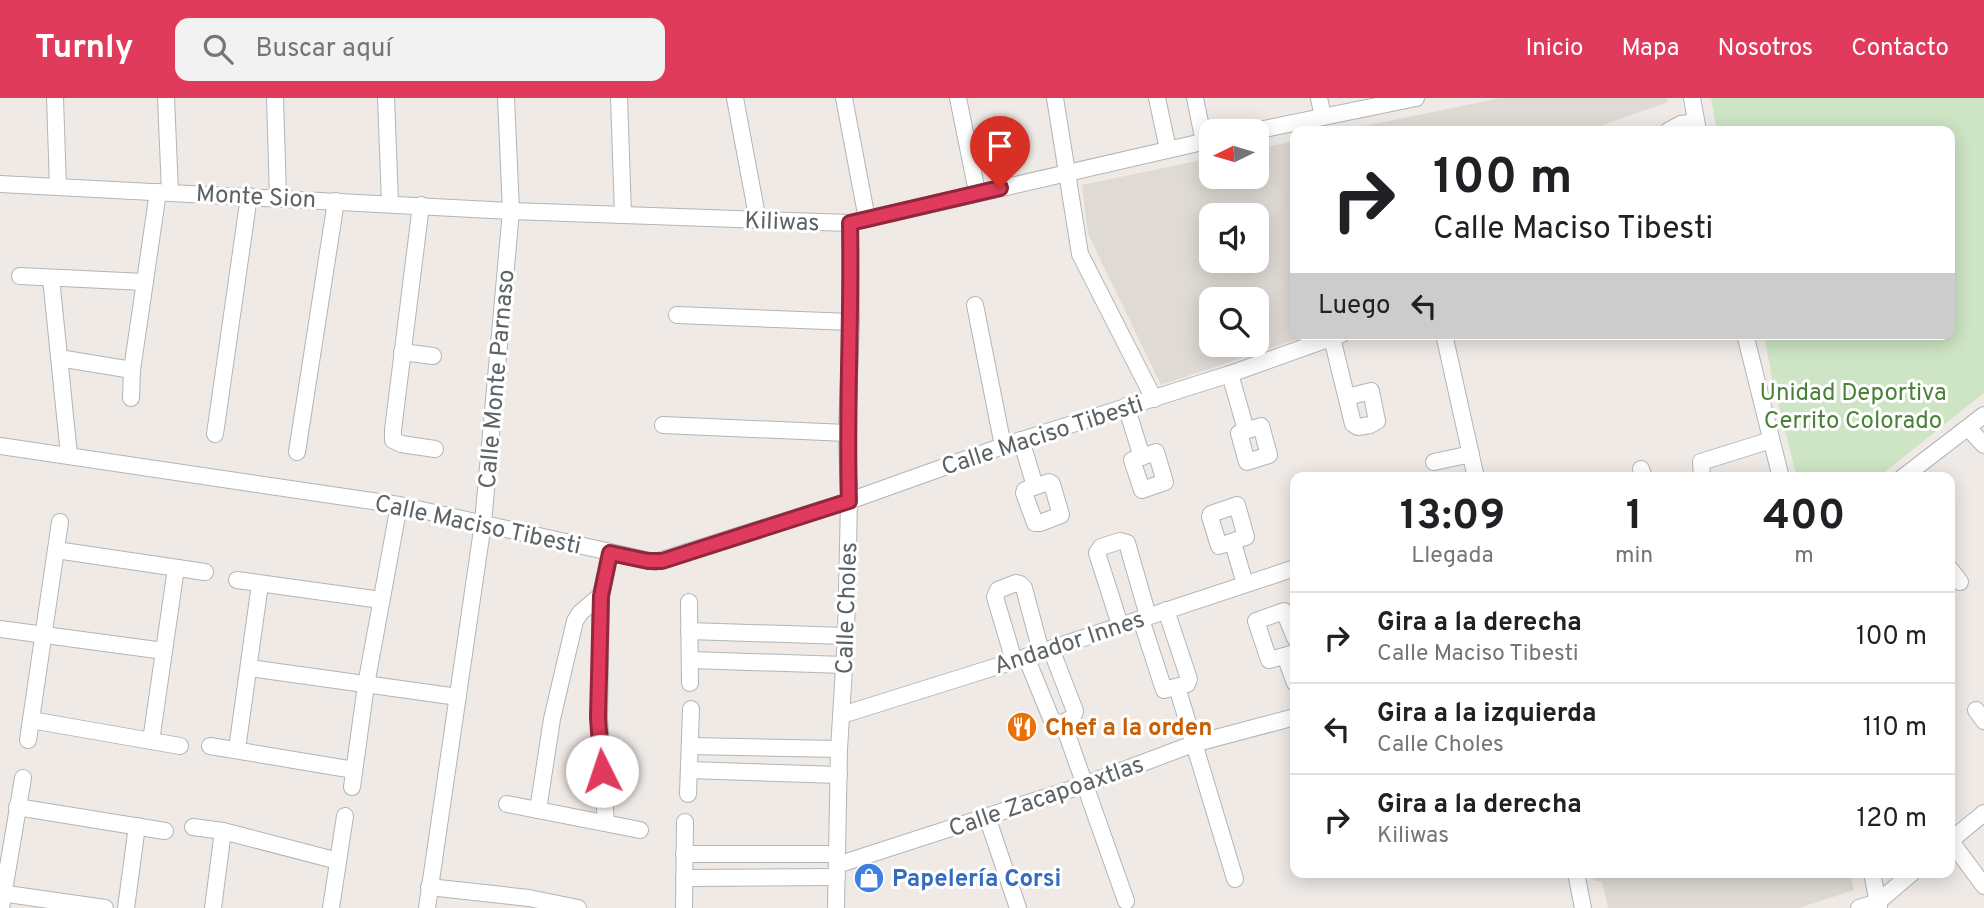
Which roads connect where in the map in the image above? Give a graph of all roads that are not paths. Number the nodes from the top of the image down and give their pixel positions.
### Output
1 (55, 98) edge
2 (166, 98) edge
3 (275, 98) edge
4 (386, 98) edge
5 (506, 98) edge
6 (619, 98) edge
7 (735, 98) edge
8 (844, 98) edge
9 (958, 98) edge
10 (1055, 98) edge
11 (1157, 98) edge
12 (1195, 98) edge
13 (1319, 98) edge
14 (1692, 98) edge
15 (1410, 99) edge
16 (1323, 117) junction
17 (1201, 119) edge
18 (1676, 126) edge
19 (1697, 126) edge
20 (1269, 128) edge
21 (1199, 143) edge
22 (1168, 149) junction
23 (1067, 175) junction
24 (0, 184) edge
25 (58, 187) junction
26 (164, 192) junction
27 (977, 192) junction
28 (248, 196) junction
29 (278, 197) junction
30 (336, 201) junction
31 (390, 203) junction
32 (421, 205) junction
33 (511, 211) junction
34 (623, 214) junction
35 (867, 219) junction
36 (758, 221) junction
37 (850, 223) junction
38 (20, 276) dead end
39 (51, 278) junction
40 (145, 282) junction
41 (975, 305) dead end
42 (677, 315) dead end
43 (851, 322) junction
44 (1326, 340) edge
45 (1338, 340) edge
46 (1445, 340) edge
47 (1746, 340) edge
48 (402, 352) junction
49 (433, 356) dead end
50 (59, 358) junction
51 (132, 370) junction
52 (1230, 374) junction
53 (1348, 397) dead end
54 (131, 398) dead end
55 (1154, 399) junction
56 (1126, 407) junction
57 (1984, 415) edge
58 (663, 425) dead end
59 (1968, 428) junction
60 (1246, 430) dead end
61 (847, 433) junction
62 (215, 434) dead end
63 (1021, 440) junction
64 (1771, 440) junction
65 (1984, 445) edge
66 (0, 446) edge
67 (1003, 446) junction
68 (435, 449) dead end
69 (297, 452) dead end
70 (1471, 454) junction
71 (69, 455) junction
72 (1142, 457) dead end
73 (1434, 462) dead end
74 (1475, 472) edge
75 (1702, 472) edge
76 (1779, 472) edge
77 (1910, 472) edge
78 (1035, 485) dead end
79 (849, 501) junction
80 (399, 505) junction
81 (60, 522) dead end
82 (483, 523) junction
83 (1233, 543) dead end
84 (56, 550) junction
85 (610, 553) junction
86 (176, 568) junction
87 (1290, 570) edge
88 (205, 572) dead end
89 (237, 580) dead end
90 (260, 584) junction
91 (1245, 584) junction
92 (601, 596) junction
93 (381, 600) junction
94 (689, 602) dead end
95 (1166, 610) junction
96 (1144, 617) junction
97 (1121, 625) junction
98 (1290, 626) edge
99 (0, 629) edge
100 (689, 631) junction
101 (43, 635) junction
102 (846, 636) junction
103 (164, 652) junction
104 (1290, 654) edge
105 (1033, 655) junction
106 (691, 660) junction
107 (844, 665) junction
108 (249, 668) junction
109 (690, 683) dead end
110 (366, 685) junction
111 (1177, 687) junction
112 (458, 697) junction
113 (691, 709) dead end
114 (842, 715) junction
115 (1290, 718) edge
116 (31, 720) junction
117 (1063, 723) junction
118 (28, 740) dead end
119 (151, 741) junction
120 (1192, 744) junction
121 (180, 746) dead end
122 (210, 746) dead end
123 (690, 746) junction
124 (237, 749) junction
125 (839, 749) junction
126 (354, 769) junction
127 (689, 770) junction
128 (839, 775) junction
129 (23, 778) dead end
130 (1084, 785) junction
131 (352, 787) dead end
132 (688, 794) dead end
133 (508, 804) dead end
134 (16, 807) junction
135 (538, 810) junction
136 (1984, 813) edge
137 (345, 816) dead end
138 (987, 817) junction
139 (685, 822) dead end
140 (606, 823) junction
141 (137, 826) junction
142 (193, 827) dead end
143 (640, 830) dead end
144 (165, 831) dead end
145 (223, 831) junction
146 (1955, 837) edge
147 (1955, 848) edge
148 (684, 854) junction
149 (338, 861) junction
150 (837, 865) junction
151 (684, 878) junction
152 (1577, 878) edge
153 (1873, 878) edge
154 (1907, 878) edge
155 (1235, 879) dead end
156 (1984, 886) edge
157 (429, 887) junction
158 (2, 898) edge
159 (1126, 901) dead end
160 (528, 903) edge
161 (1879, 905) edge
162 (104, 908) edge
163 (125, 908) edge
164 (213, 908) edge
165 (331, 908) edge
166 (427, 908) edge
167 (578, 908) edge
168 (684, 908) edge
169 (836, 908) edge
170 (1018, 908) edge
171 (1583, 908) edge
172 (1859, 908) edge

1 - 25 street
2 - 26 street
3 - 29 street
4 - 31 street
5 - 33 street, Calle Monte Parnaso
6 - 34 street
7 - 36 street
8 - 35 street
9 - 27 street
10 - 23 street
11 - 22 street
12 - 17 street
13 - 16 street
14 - 19 street
15 - 16 street
16 - 20 street
18 - 19 street
21 - 22 street, Kiliwas
22 - 23 street, Kiliwas
23 - 27 street, Kiliwas
23 - 55 street
24 - 25 street, Monte Sion
25 - 26 street, Monte Sion
26 - 28 street, Monte Sion
26 - 40 street
27 - 35 street, Kiliwas
28 - 29 street, Monte Sion
28 - 62 street
29 - 30 street, Monte Sion
30 - 31 street, Monte Sion
30 - 69 street
31 - 32 street, Monte Sion
32 - 33 street, Monte Sion
32 - 48 street
33 - 34 street, Kiliwas
33 - 82 street, Calle Monte Parnaso
34 - 36 street, Kiliwas
35 - 37 street, Kiliwas
36 - 37 street, Kiliwas
37 - 43 street, Calle Choles
38 - 39 street
39 - 40 street
39 - 50 street
40 - 51 street
41 - 67 street
42 - 43 street
43 - 61 street, Calle Choles
44 - 52 street, Calle Maciso Tibesti
45 - 53 street
46 - 70 street
47 - 64 street
48 - 49 street
48 - 68 street
50 - 51 street
50 - 71 street
51 - 54 street
52 - 55 street, Calle Maciso Tibesti
52 - 60 street
55 - 56 street, Calle Maciso Tibesti
56 - 63 street, Calle Maciso Tibesti
56 - 72 street
57 - 59 street
58 - 61 street
59 - 65 street
59 - 77 street
61 - 79 street, Calle Choles
63 - 67 street, Calle Maciso Tibesti
63 - 78 street
64 - 75 street
64 - 76 street
66 - 71 street, Calle Maciso Tibesti
67 - 79 street, Calle Maciso Tibesti
70 - 73 street
70 - 74 street
71 - 80 street, Calle Maciso Tibesti
79 - 85 street, Calle Maciso Tibesti
79 - 102 street, Calle Choles
80 - 82 street, Calle Maciso Tibesti
80 - 93 street
81 - 84 street
82 - 85 street, Calle Maciso Tibesti
82 - 112 street, Calle Monte Parnaso
83 - 91 street
84 - 86 street
84 - 101 street
85 - 92 street
86 - 88 street
86 - 103 street
87 - 91 street, Andador Innes
89 - 90 street
90 - 93 street
90 - 108 street
91 - 95 street, Andador Innes
92 - 135 street
92 - 140 street
93 - 110 street
94 - 100 street
95 - 96 street, Andador Innes
95 - 111 street
96 - 97 street, Andador Innes
96 - 97 street
96 - 111 street
97 - 105 street, Andador Innes
98 - 104 street
99 - 101 street
100 - 102 street
100 - 106 street
101 - 103 street
101 - 116 street
102 - 107 street, Calle Choles
103 - 119 street
105 - 114 street, Andador Innes
105 - 117 street
105 - 117 street
106 - 107 street
106 - 109 street
107 - 114 street, Calle Choles
108 - 110 street
108 - 124 street
110 - 112 street
110 - 126 street
111 - 120 street
112 - 157 street, Calle Monte Parnaso
113 - 123 street
114 - 125 street, Calle Choles
115 - 120 street, Calle Zacapoaxtlas
116 - 118 street
116 - 119 street
117 - 130 street
119 - 121 street
120 - 130 street, Calle Zacapoaxtlas
120 - 155 street
122 - 124 street
123 - 125 street
123 - 127 street
124 - 126 street
125 - 128 street, Calle Choles
126 - 131 street
127 - 128 street
127 - 132 street
128 - 150 street, Calle Choles
129 - 134 street
130 - 138 street, Calle Zacapoaxtlas
130 - 159 street
133 - 135 street
134 - 141 street
134 - 158 street
135 - 140 street
136 - 146 street
137 - 149 street
138 - 150 street, Calle Zacapoaxtlas
138 - 170 street
139 - 148 street
140 - 143 street
141 - 144 street
141 - 163 street
142 - 145 street
145 - 149 street
145 - 164 street
147 - 156 street
148 - 150 street
148 - 151 street
149 - 165 street
150 - 151 street
150 - 169 street, Calle Choles
151 - 168 street
152 - 171 street
153 - 161 street
154 - 161 street
157 - 160 street
157 - 166 street, Calle Monte Parnaso
158 - 162 street
160 - 167 street
161 - 172 street

